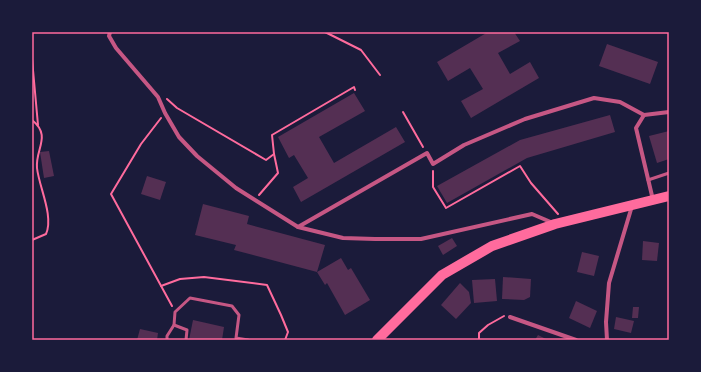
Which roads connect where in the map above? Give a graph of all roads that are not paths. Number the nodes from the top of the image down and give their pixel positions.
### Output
1 (110, 32) edge
2 (669, 112) edge
3 (644, 115) junction
4 (669, 173) edge
5 (648, 180) junction
6 (669, 196) edge
7 (653, 201) junction
8 (632, 206) junction
9 (555, 224) junction
10 (298, 227) junction
11 (510, 317) road end
12 (174, 325) junction
13 (236, 339) edge
14 (167, 340) edge
15 (186, 340) edge
16 (248, 340) edge
17 (377, 340) edge
18 (576, 340) edge
19 (607, 340) edge

1 - 10 street
2 - 3 street
3 - 5 street
3 - 10 street
4 - 5 lane
5 - 7 street
6 - 7 main road
7 - 8 main road
8 - 9 main road
8 - 19 street
9 - 10 street
9 - 17 main road
11 - 18 street
12 - 13 lane
12 - 14 lane
12 - 15 lane
13 - 16 lane

